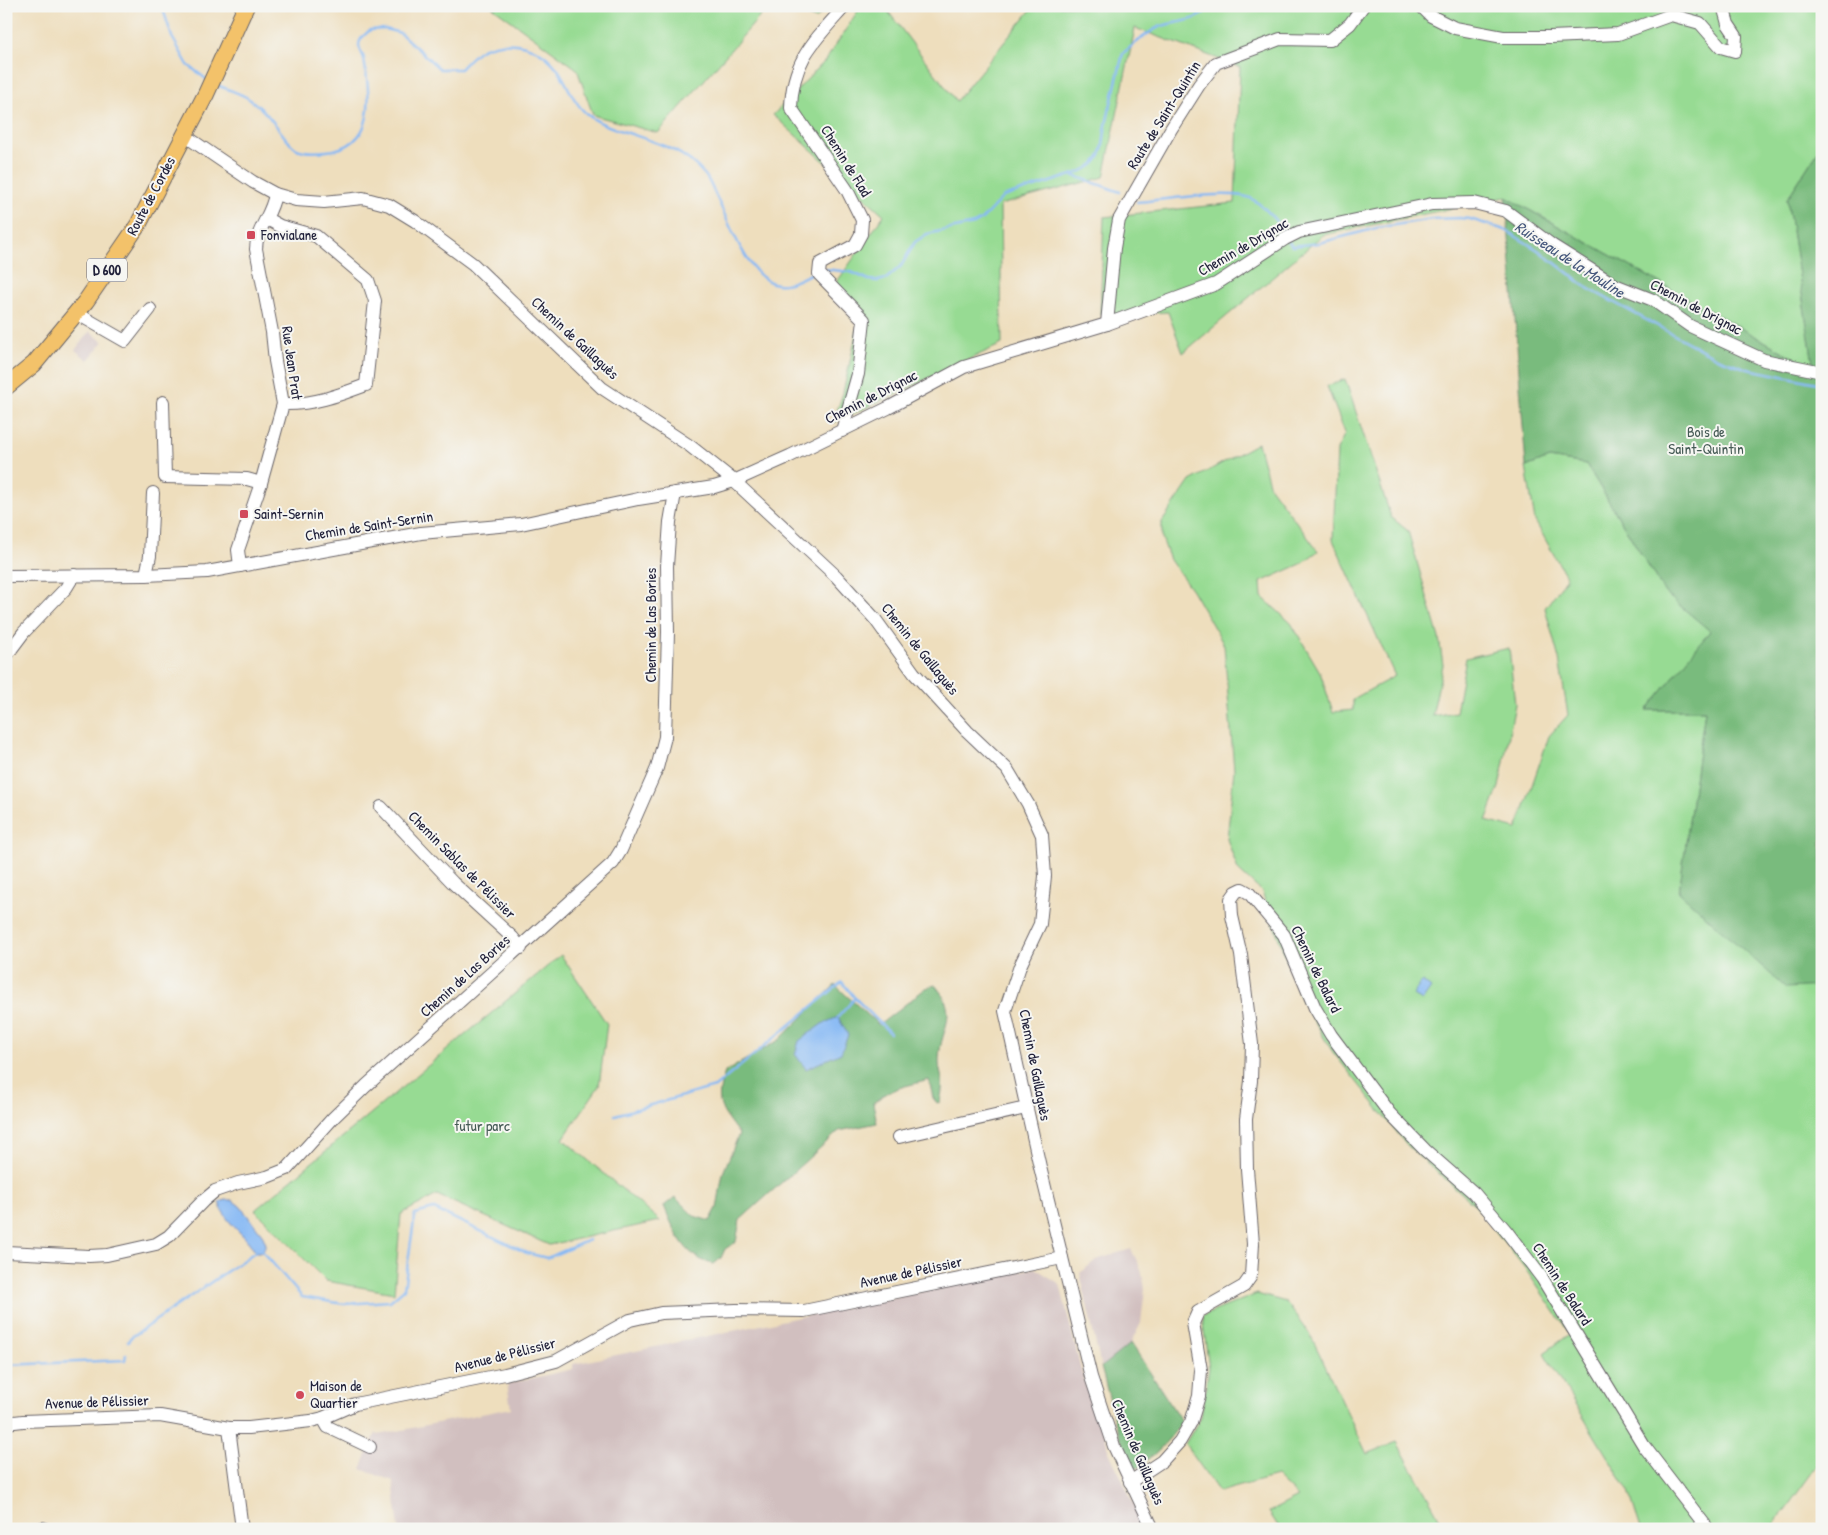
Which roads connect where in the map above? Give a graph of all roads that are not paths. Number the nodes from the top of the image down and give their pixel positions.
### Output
1 (246, 6) edge
2 (845, 6) edge
3 (1363, 6) edge
4 (1421, 6) edge
5 (1723, 6) edge
6 (184, 135) junction
7 (275, 194) junction
8 (267, 219) junction
9 (150, 309) dead end
10 (76, 313) junction
11 (1108, 324) junction
12 (1822, 372) edge
13 (6, 387) edge
14 (163, 402) dead end
15 (283, 404) junction
16 (842, 431) junction
17 (734, 481) junction
18 (261, 483) junction
19 (153, 493) dead end
20 (675, 493) junction
21 (240, 566) junction
22 (74, 575) junction
23 (6, 576) edge
24 (146, 576) junction
25 (6, 656) edge
26 (380, 807) dead end
27 (521, 948) junction
28 (1026, 1108) junction
29 (898, 1137) dead end
30 (6, 1252) edge
31 (1062, 1258) junction
32 (323, 1418) junction
33 (6, 1423) edge
34 (229, 1428) junction
35 (370, 1447) dead end
36 (1130, 1482) junction
37 (242, 1529) edge
38 (1153, 1529) edge
39 (1708, 1529) edge

1 - 6 main road, Route de Cordes / D 600
2 - 16 street, Chemin de Flad
3 - 11 street, Route de Saint-Quintin
4 - 5 street
6 - 7 street, Chemin de Gaillaguès
6 - 10 main road, Route de Cordes / D 600
7 - 8 street, Rue Jean Prat
7 - 17 street, Chemin de Gaillaguès
8 - 15 street, Rue Jean Prat
8 - 15 street
9 - 10 street
10 - 13 main road, Route de Cordes / D 600
11 - 12 street, Chemin de Drignac
11 - 16 street, Chemin de Drignac
14 - 18 street
15 - 18 street, Rue Jean Prat
16 - 17 street, Chemin de Drignac
17 - 20 street, Chemin de Saint-Sernin
17 - 28 street, Chemin de Gaillaguès
18 - 21 street, Rue Jean Prat
19 - 24 street
20 - 21 street, Chemin de Saint-Sernin
20 - 27 street, Chemin de Las Bories
21 - 24 street, Chemin de Saint-Sernin
22 - 23 street, Chemin de Saint-Sernin
22 - 24 street, Chemin de Saint-Sernin
22 - 25 street
26 - 27 street, Chemin Sablas de Pélissier
27 - 30 street, Chemin de Las Bories
28 - 29 street
28 - 31 street, Chemin de Gaillaguès
31 - 32 street, Avenue de Pélissier
31 - 36 street, Chemin de Gaillaguès
32 - 34 street, Avenue de Pélissier
32 - 35 street
33 - 34 street, Avenue de Pélissier
34 - 37 street
36 - 38 street, Chemin de Gaillaguès
36 - 39 street, Chemin de Balard

